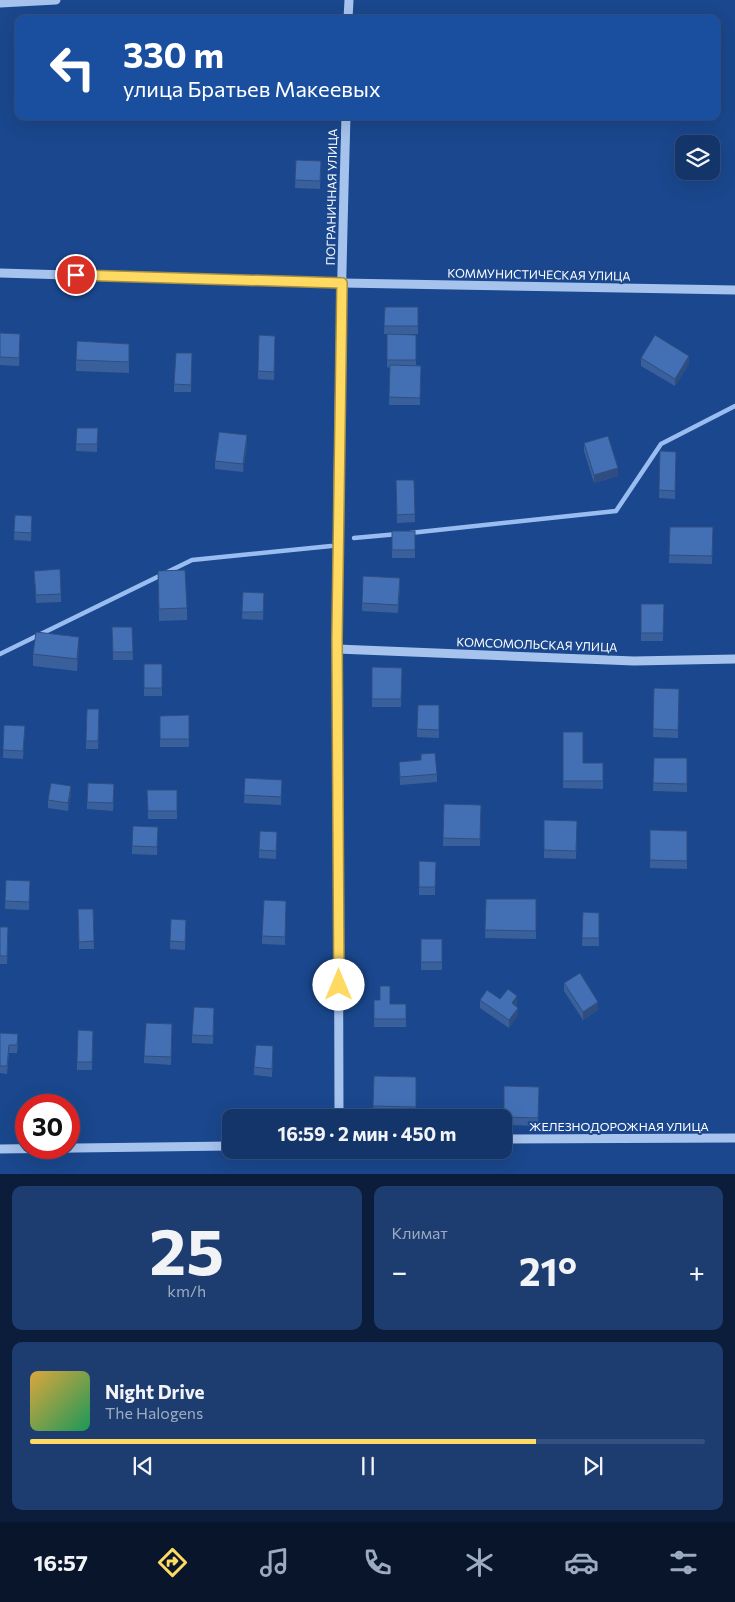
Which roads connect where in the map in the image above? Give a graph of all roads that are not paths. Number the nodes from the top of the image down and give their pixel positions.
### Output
1 (56, 0) edge
2 (349, 0) edge
3 (0, 3) edge
4 (348, 15) edge
5 (346, 120) edge
6 (0, 273) edge
7 (342, 283) junction
8 (735, 290) edge
9 (337, 649) junction
10 (735, 659) edge
11 (339, 1109) edge
12 (735, 1138) edge
13 (512, 1140) edge
14 (222, 1146) edge
15 (0, 1149) edge

1 - 3 street
2 - 4 street
5 - 7 street, ПОГРАНИЧНАЯ УЛИЦА
6 - 7 street, КОММУНИСТИЧЕСКАЯ УЛИЦА
7 - 8 street, КОММУНИСТИЧЕСКАЯ УЛИЦА
7 - 9 street, ПОГРАНИЧНАЯ УЛИЦА
9 - 10 street, КОМСОМОЛЬСКАЯ УЛИЦА
9 - 11 street, ПОГРАНИЧНАЯ УЛИЦА
12 - 13 street, ЖЕЛЕЗНОДОРОЖНАЯ УЛИЦА
14 - 15 street

